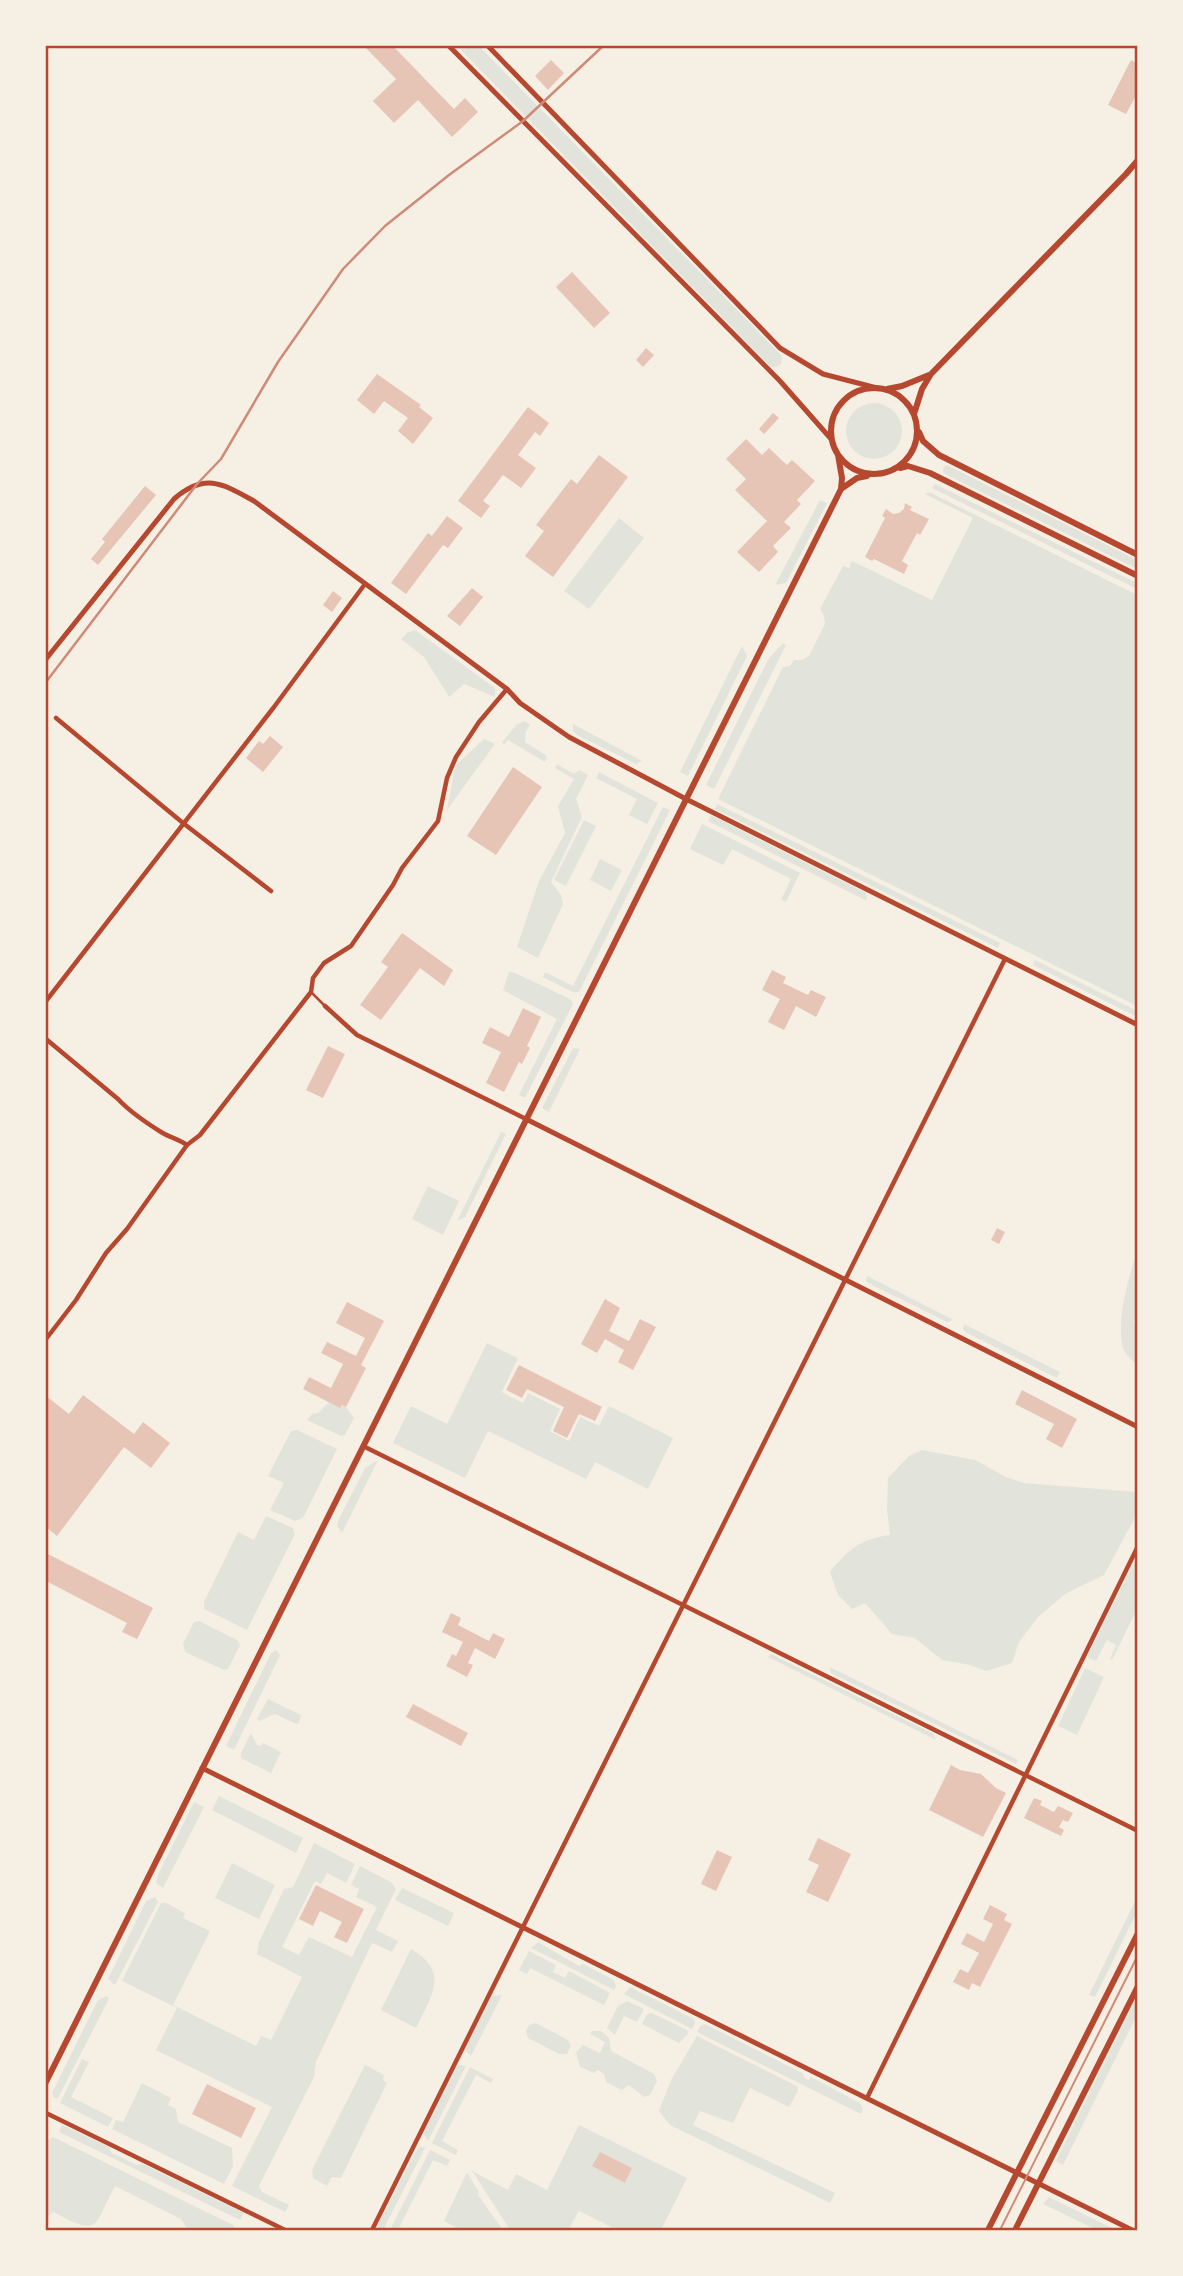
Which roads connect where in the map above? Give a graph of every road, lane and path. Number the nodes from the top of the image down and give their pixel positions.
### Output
1 (449, 46) edge
2 (488, 46) edge
3 (1138, 160) edge
4 (931, 374) junction
5 (881, 388) junction
6 (915, 414) junction
7 (918, 430) junction
8 (832, 440) junction
9 (838, 455) junction
10 (895, 470) junction
11 (872, 475) junction
12 (841, 489) junction
13 (1138, 555) edge
14 (1138, 576) edge
15 (365, 584) junction
16 (46, 658) edge
17 (507, 689) junction
18 (56, 719) dead end
19 (686, 799) junction
20 (183, 823) junction
21 (271, 891) dead end
22 (1005, 959) junction
23 (311, 992) junction
24 (46, 1000) edge
25 (325, 1006) joint
26 (1138, 1026) edge
27 (46, 1039) edge
28 (526, 1119) junction
29 (187, 1145) junction
30 (845, 1280) junction
31 (46, 1339) edge
32 (1138, 1427) edge
33 (363, 1446) junction
34 (1138, 1546) edge
35 (683, 1605) junction
36 (202, 1768) junction
37 (1025, 1775) junction
38 (1138, 1831) edge
39 (523, 1928) junction
40 (1138, 1933) edge
41 (1138, 1986) edge
42 (46, 2082) edge
43 (867, 2098) junction
44 (46, 2113) edge
45 (1017, 2173) junction
46 (1039, 2184) junction
47 (285, 2231) edge
48 (372, 2231) edge
49 (988, 2231) edge
50 (1016, 2231) edge
51 (1132, 2231) edge

1 - 8 street
2 - 5 street
3 - 4 main road
4 - 5 main road
4 - 6 main road
5 - 6 main road
5 - 8 main road
6 - 7 main road
7 - 10 main road
7 - 13 main road
8 - 9 main road
9 - 11 main road
9 - 12 main road
10 - 11 main road
10 - 14 main road
11 - 12 main road
12 - 19 main road
15 - 16 street
15 - 17 street
15 - 20 street
17 - 19 street
17 - 23 street
18 - 20 street
19 - 22 street
19 - 28 main road
20 - 21 street
20 - 24 street
22 - 26 street
22 - 30 street
23 - 25 lane
23 - 29 street
25 - 28 street
27 - 29 street
28 - 30 street
28 - 33 main road
29 - 31 street
30 - 32 street
30 - 35 street
33 - 35 street
33 - 36 main road
34 - 37 street
35 - 37 street
35 - 39 street
36 - 39 street
36 - 42 main road
37 - 38 street
37 - 43 street
39 - 43 street
39 - 48 street
40 - 45 main road
41 - 46 main road
43 - 45 street
44 - 47 street
45 - 46 street
45 - 49 main road
46 - 50 main road
46 - 51 street

